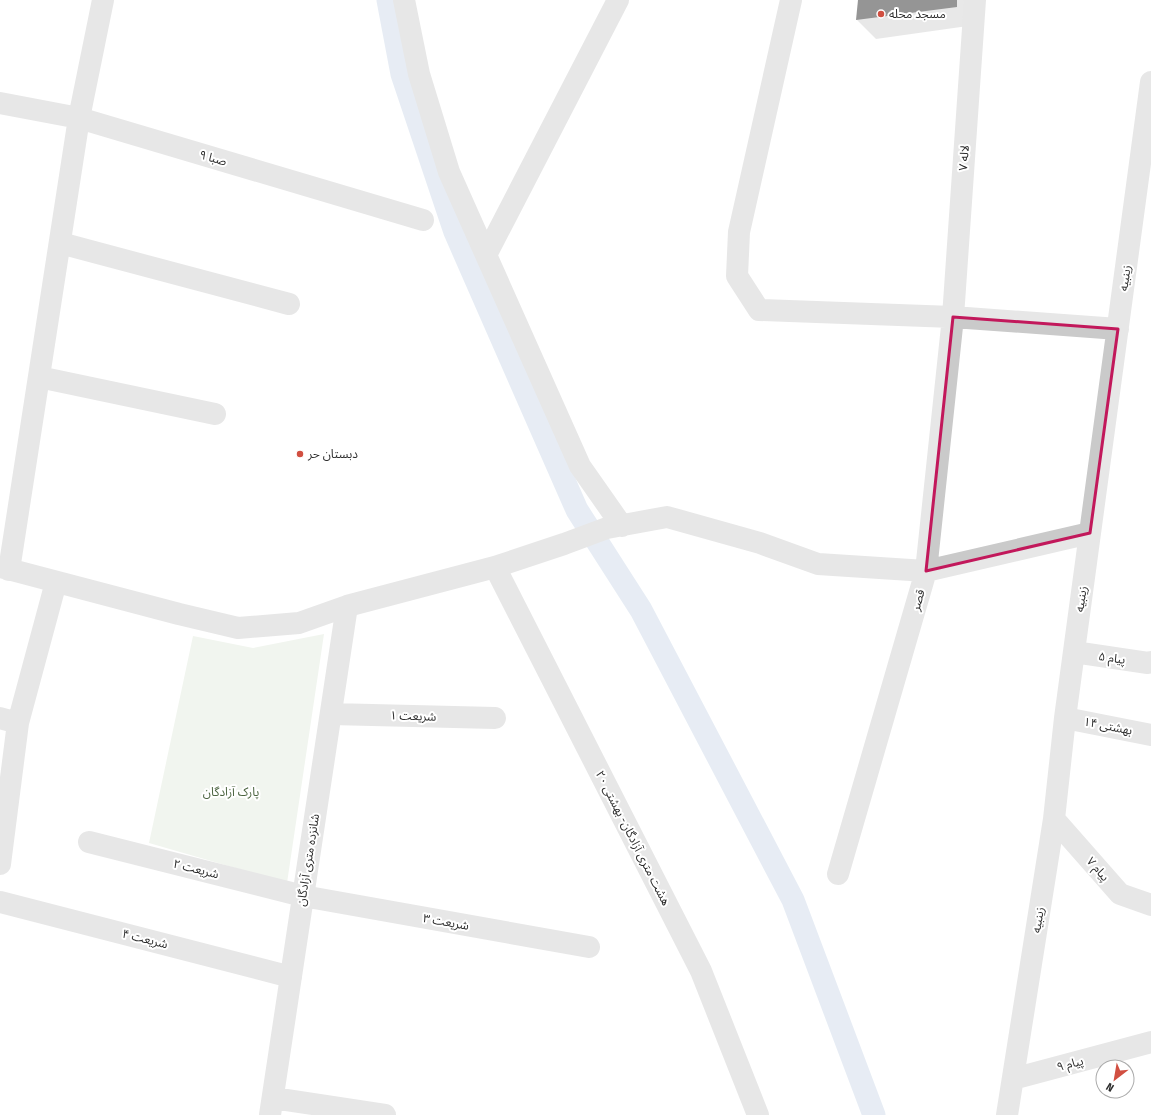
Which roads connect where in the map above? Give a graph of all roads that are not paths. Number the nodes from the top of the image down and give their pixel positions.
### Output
1 (103, 0) edge
2 (404, 0) edge
3 (618, 0) edge
4 (791, 0) edge
5 (975, 0) edge
6 (1151, 82) edge
7 (0, 103) edge
8 (1148, 117) edge
9 (79, 118) junction
10 (423, 220) dead end
11 (60, 243) junction
12 (486, 255) junction
13 (289, 304) dead end
14 (953, 317) junction
15 (1118, 329) junction
16 (39, 377) junction
17 (215, 414) dead end
18 (614, 527) junction
19 (1090, 533) junction
20 (495, 567) junction
21 (5, 568) edge
22 (926, 571) junction
23 (56, 582) junction
24 (347, 606) junction
25 (1074, 652) junction
26 (1151, 662) edge
27 (331, 714) junction
28 (495, 718) dead end
29 (1065, 718) junction
30 (9, 720) edge
31 (1151, 735) edge
32 (1054, 820) junction
33 (89, 842) dead end
34 (0, 864) edge
35 (838, 874) dead end
36 (303, 896) junction
37 (0, 902) edge
38 (1151, 905) edge
39 (589, 947) dead end
40 (291, 977) junction
41 (1151, 1042) edge
42 (1013, 1079) junction
43 (271, 1106) edge
44 (385, 1115) edge
45 (758, 1115) edge
46 (1007, 1115) edge

1 - 9 street
2 - 12 street
3 - 12 street
4 - 14 street
5 - 14 street, ۷ لاله
6 - 8 street, زینبیه
7 - 9 street, صبا ۹
8 - 15 street, زینبیه
9 - 10 street, صبا ۹
9 - 11 street
11 - 13 street
11 - 16 street
12 - 18 street
14 - 15 street
14 - 22 street, قصر
15 - 19 street, زینبیه
16 - 17 street
16 - 21 street
18 - 20 street
18 - 22 street
19 - 22 street
19 - 25 street, زینبیه
20 - 24 street
20 - 45 street, هشت متری آزادگان- بهشتی ۲۰
21 - 23 street
22 - 35 street, قصر
23 - 24 street
23 - 30 street
24 - 27 street, شانزده متری آزادگان
25 - 26 street, پیام ۵
25 - 29 street, زینبیه
27 - 28 street, ۱ شریعت
27 - 36 street, شانزده متری آزادگان
29 - 31 street, بهشتی ۱۴
29 - 32 street, زینبیه
30 - 34 street
32 - 38 street, پیام ۷
32 - 42 street, زینبیه
33 - 36 street, ۲ شریعت
36 - 39 street, ۳ شریعت
36 - 40 street, شانزده متری آزادگان
37 - 40 street, ۴ شریعت
40 - 43 street, شانزده متری آزادگان
41 - 42 street, پیام ۹
42 - 46 street, زینبیه
43 - 44 street

